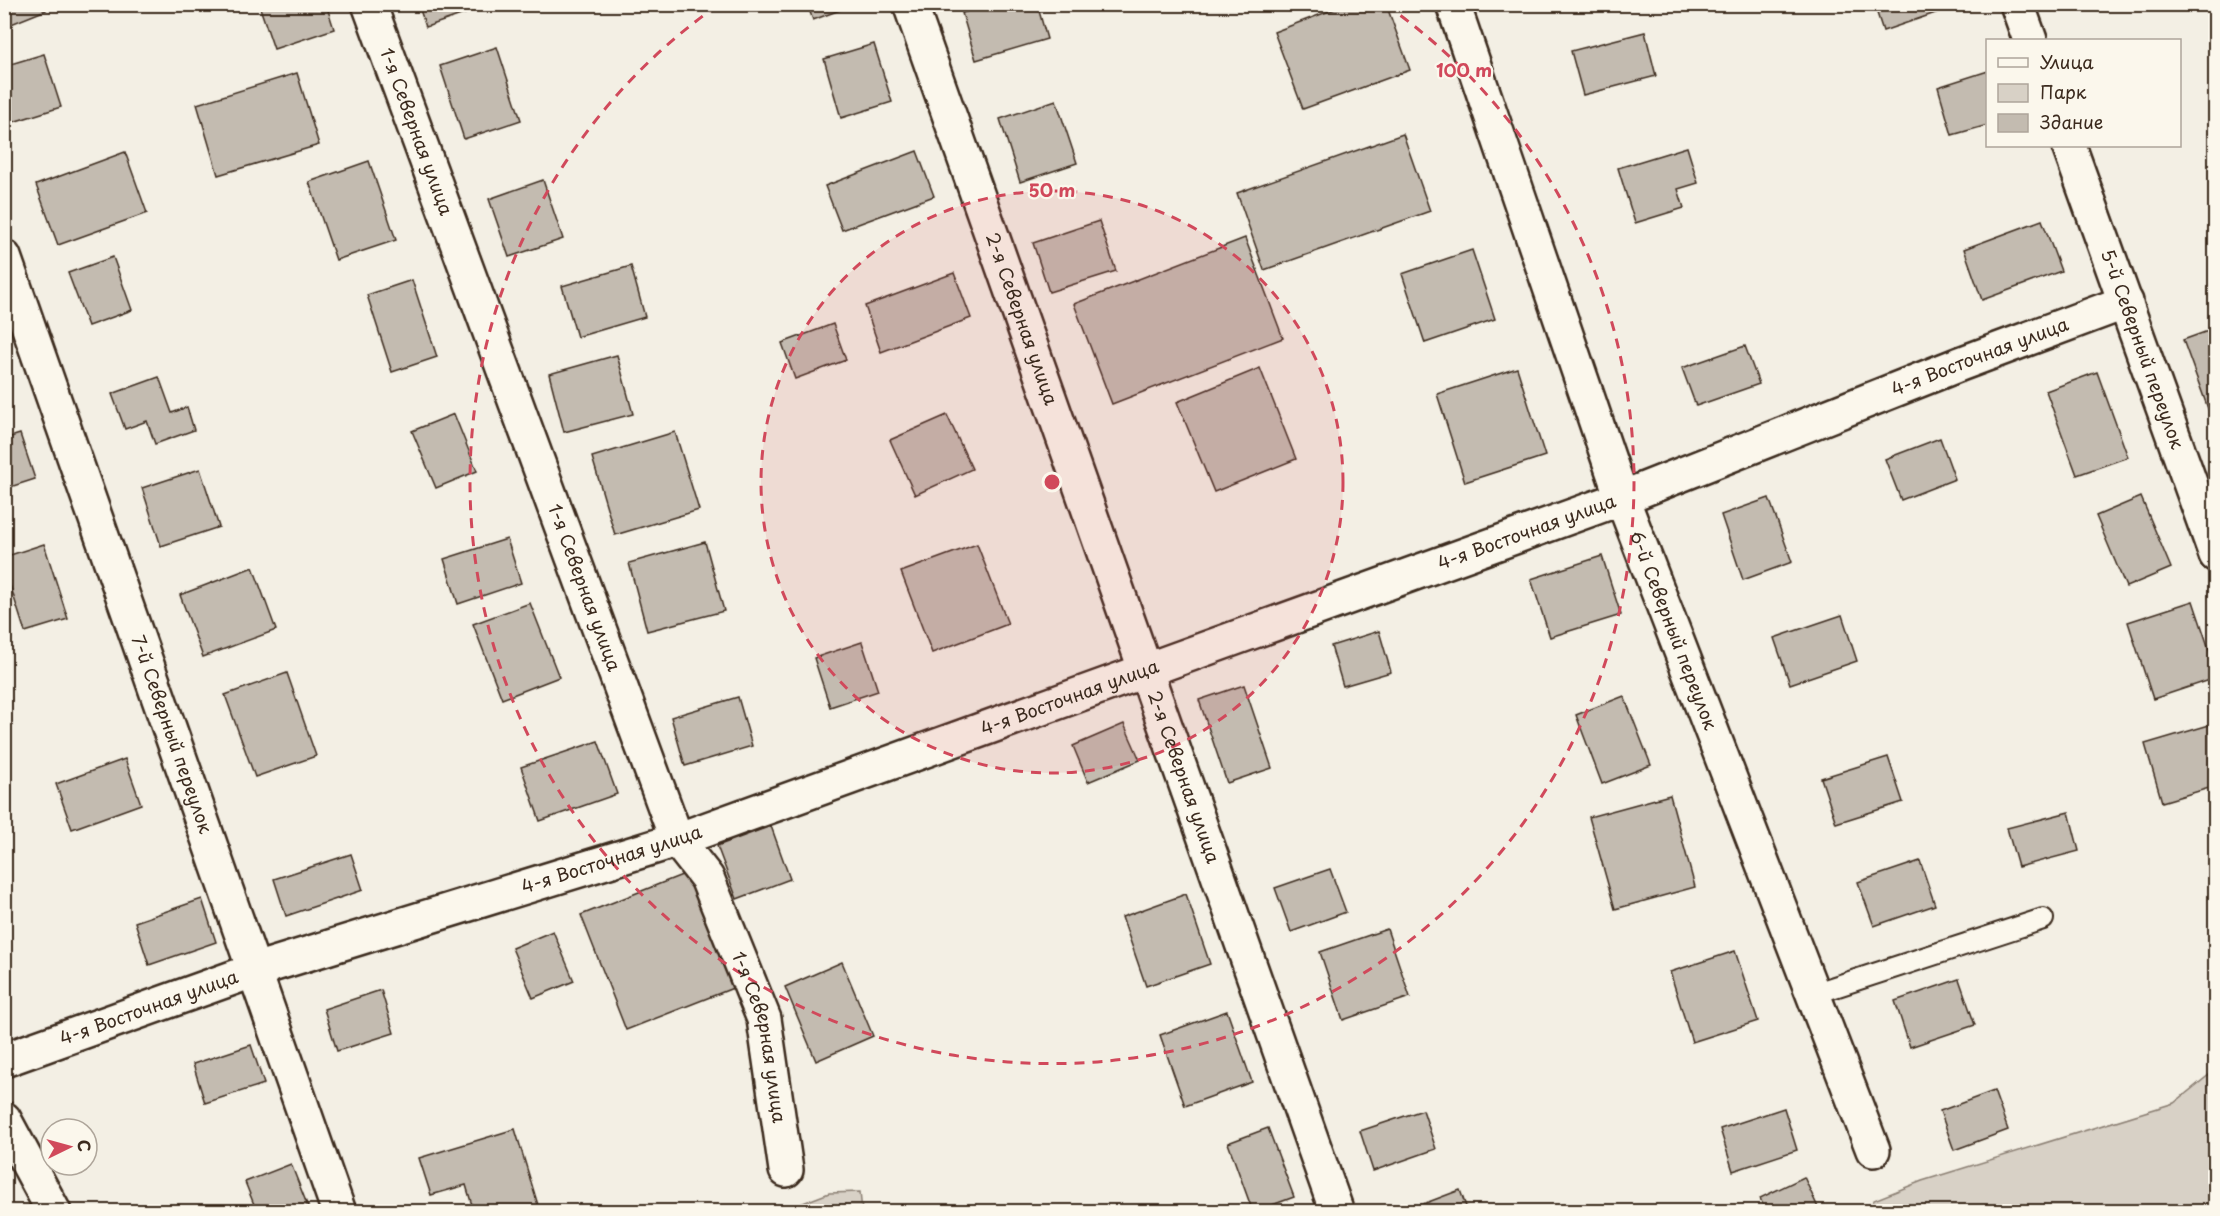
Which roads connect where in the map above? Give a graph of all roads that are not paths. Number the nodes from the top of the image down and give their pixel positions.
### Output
1 (369, 4) edge
2 (910, 4) edge
3 (1453, 4) edge
4 (2017, 4) edge
5 (2030, 39) edge
6 (2068, 147) edge
7 (4, 257) edge
8 (2126, 302) junction
9 (1622, 498) junction
10 (2216, 555) edge
11 (1145, 672) junction
12 (677, 840) junction
13 (2043, 919) dead end
14 (255, 969) junction
15 (1814, 994) junction
16 (4, 1060) edge
17 (4, 1119) edge
18 (1873, 1150) dead end
19 (786, 1170) dead end
20 (54, 1212) edge
21 (339, 1212) edge
22 (1337, 1212) edge

1 - 12 street, 1-я Северная улица
2 - 11 street, 2-я Северная улица
3 - 9 street, 6-й Северный переулок
4 - 5 street
6 - 8 street, 5-й Северный переулок
7 - 14 street, 7-й Северный переулок
8 - 9 street, 4-я Восточная улица
8 - 10 street, 5-й Северный переулок
9 - 11 street, 4-я Восточная улица
9 - 15 street, 6-й Северный переулок
11 - 12 street, 4-я Восточная улица
11 - 22 street, 2-я Северная улица
12 - 14 street, 4-я Восточная улица
12 - 19 street, 1-я Северная улица
13 - 15 lane
14 - 16 street, 4-я Восточная улица
14 - 21 street, 7-й Северный переулок
15 - 18 street, 6-й Северный переулок
17 - 20 street

